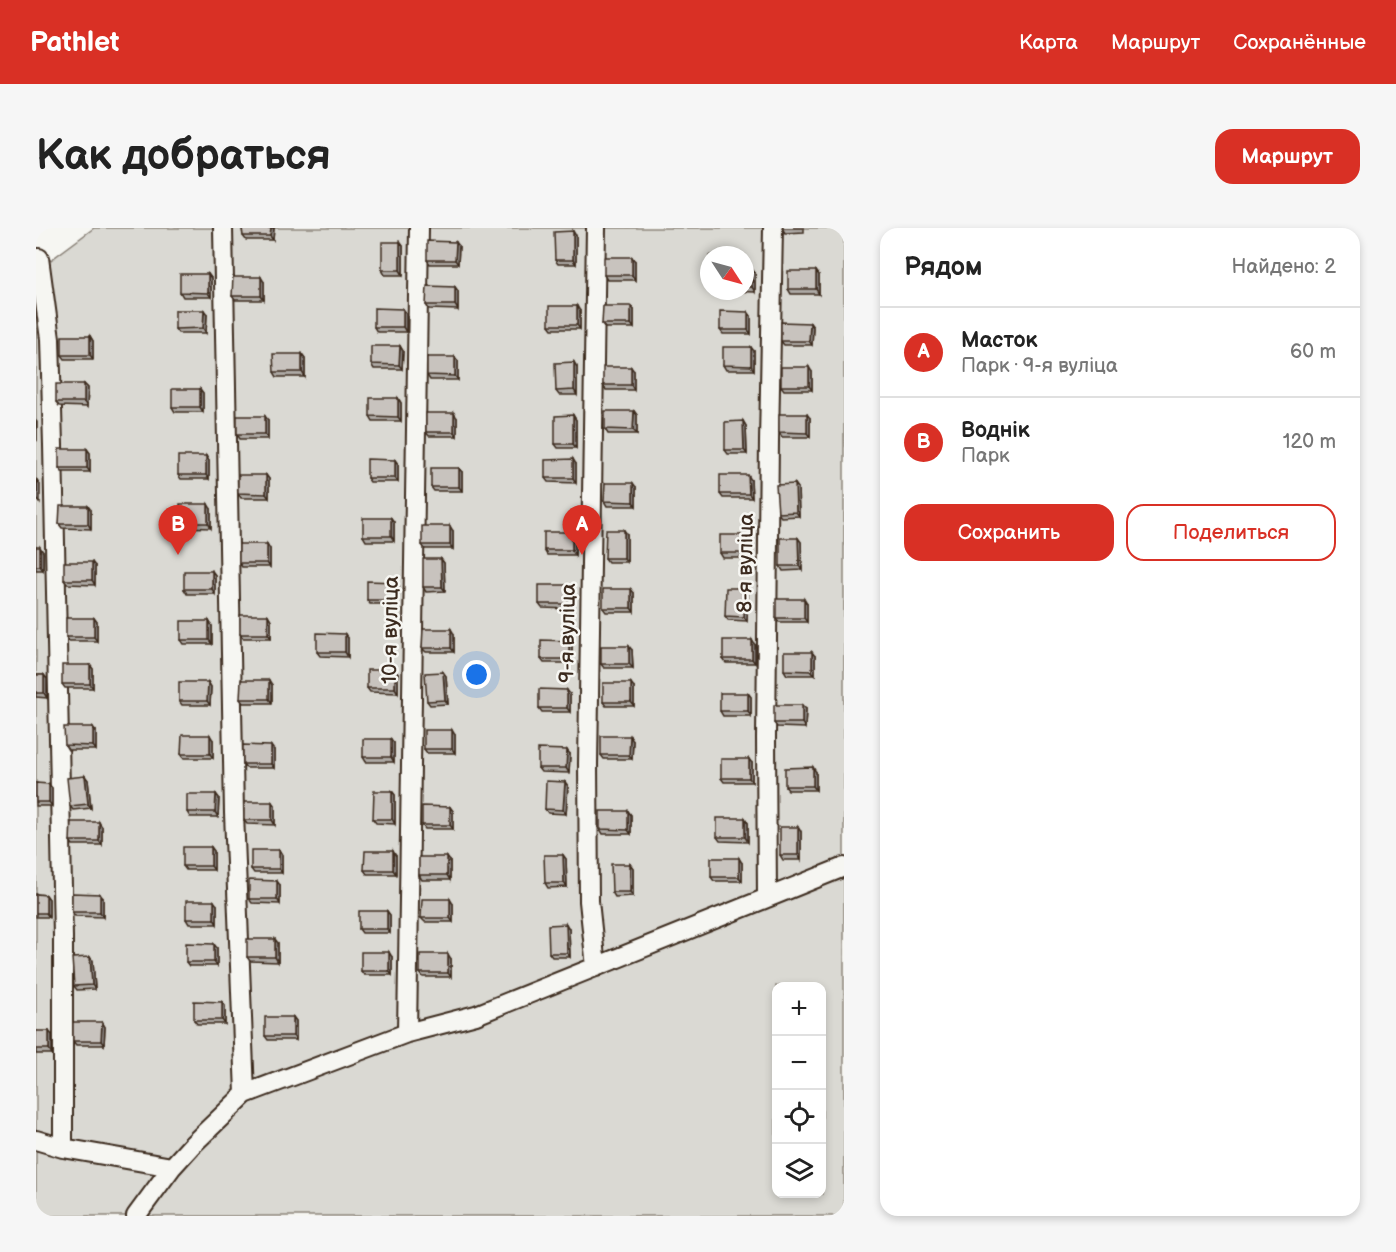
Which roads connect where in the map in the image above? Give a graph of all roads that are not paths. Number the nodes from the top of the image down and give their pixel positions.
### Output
1 (223, 228) edge
2 (419, 228) edge
3 (596, 228) edge
4 (773, 228) edge
5 (36, 258) edge
6 (844, 867) edge
7 (767, 898) junction
8 (596, 967) junction
9 (407, 1033) junction
10 (245, 1094) junction
11 (36, 1140) edge
12 (63, 1148) junction
13 (172, 1167) junction
14 (136, 1216) edge

1 - 10 street
2 - 9 street, 10-я вуліца
3 - 8 street, 9-я вуліца
4 - 7 street, 8-я вуліца
5 - 12 street
6 - 7 street
7 - 8 street
8 - 9 street
9 - 10 street
10 - 13 street
11 - 12 street
12 - 13 street
13 - 14 street

